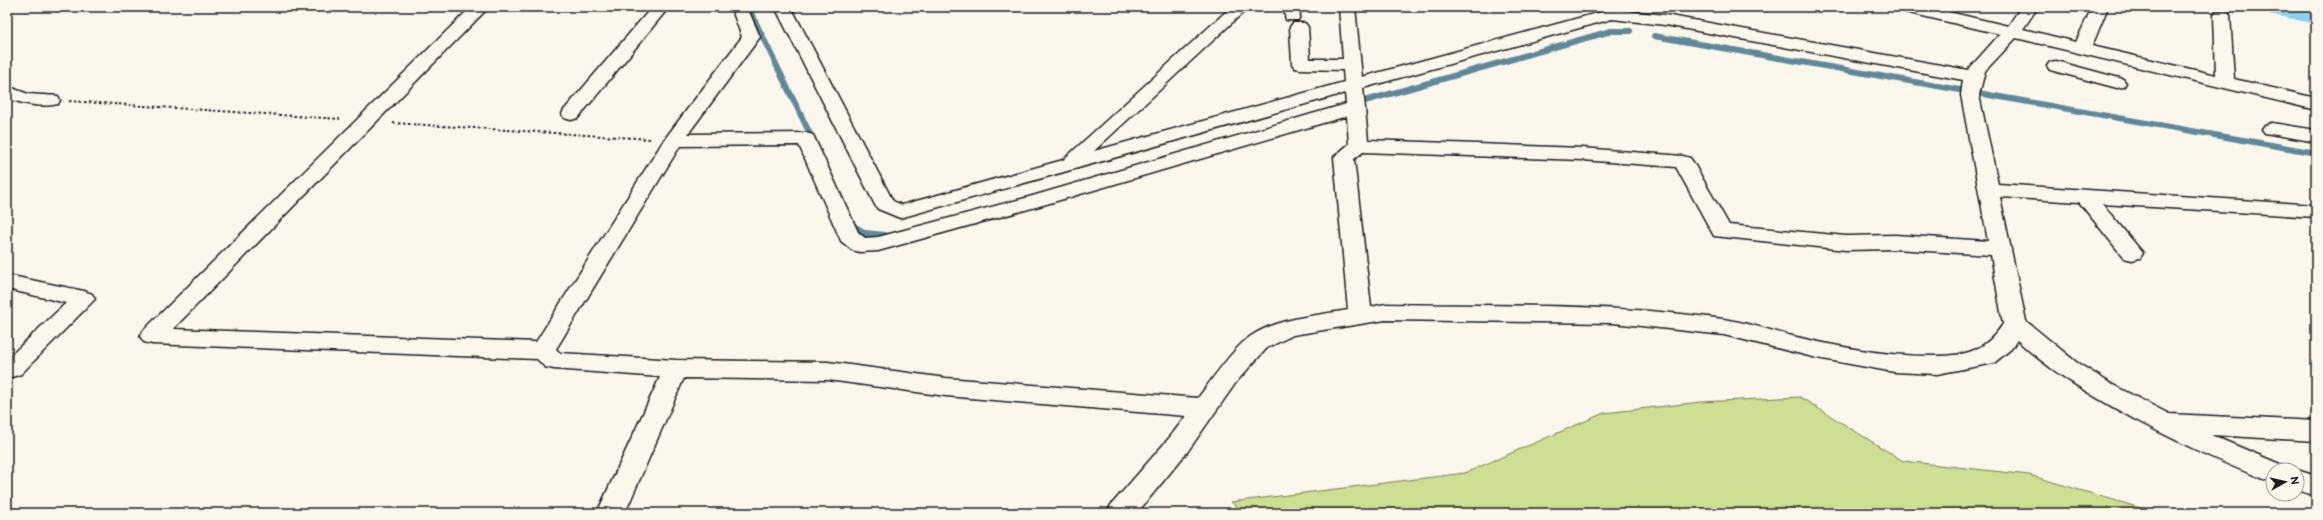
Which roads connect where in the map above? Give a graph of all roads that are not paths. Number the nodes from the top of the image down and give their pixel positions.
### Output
1 (481, 7) edge
2 (662, 7) edge
3 (739, 7) edge
4 (783, 7) edge
5 (1241, 7) edge
6 (1347, 7) edge
7 (1907, 7) edge
8 (2030, 7) edge
9 (2100, 7) edge
10 (2222, 15) dead end
11 (1294, 17) edge
12 (2012, 32) junction
13 (2088, 50) junction
14 (1301, 64) junction
15 (2056, 66) dead end
16 (1353, 75) junction
17 (2091, 75) junction
18 (1973, 76) junction
19 (2225, 82) junction
20 (2117, 83) dead end
21 (1304, 89) dead end
22 (7, 92) edge
23 (51, 100) dead end
24 (2316, 104) edge
25 (1356, 107) junction
26 (571, 114) dead end
27 (2272, 129) dead end
28 (2316, 136) edge
29 (674, 140) junction
30 (1360, 146) junction
31 (1069, 164) junction
32 (1989, 190) junction
33 (2085, 196) junction
34 (1036, 201) junction
35 (2316, 211) edge
36 (2000, 249) junction
37 (2132, 253) dead end
38 (7, 282) edge
39 (1360, 315) junction
40 (2015, 324) junction
41 (543, 351) junction
42 (12, 368) dead end
43 (676, 369) junction
44 (1206, 408) junction
45 (2165, 423) junction
46 (2316, 431) edge
47 (2265, 469) edge
48 (2305, 483) edge
49 (2316, 486) edge
50 (611, 513) edge
51 (1121, 513) edge

1 - 41 street
2 - 26 street
3 - 29 street
4 - 31 street
5 - 31 street
6 - 16 street
7 - 12 street
8 - 12 street
9 - 13 street
10 - 19 street
11 - 14 street
12 - 13 street
12 - 18 street
13 - 17 street
13 - 19 street
14 - 16 street
14 - 21 street
15 - 17 street
16 - 18 street
16 - 25 street
16 - 31 street
17 - 20 street
18 - 32 street
19 - 24 street
22 - 23 street
25 - 30 street
25 - 34 street
27 - 28 street
29 - 34 street
29 - 41 street
30 - 36 street
30 - 39 street
31 - 34 street
32 - 33 street
32 - 36 street
33 - 35 street
33 - 37 street
36 - 40 street
38 - 42 street
39 - 40 street
39 - 44 street
40 - 45 street
41 - 43 street
43 - 44 street
43 - 50 street
44 - 51 street
45 - 46 street
45 - 47 street
48 - 49 street

